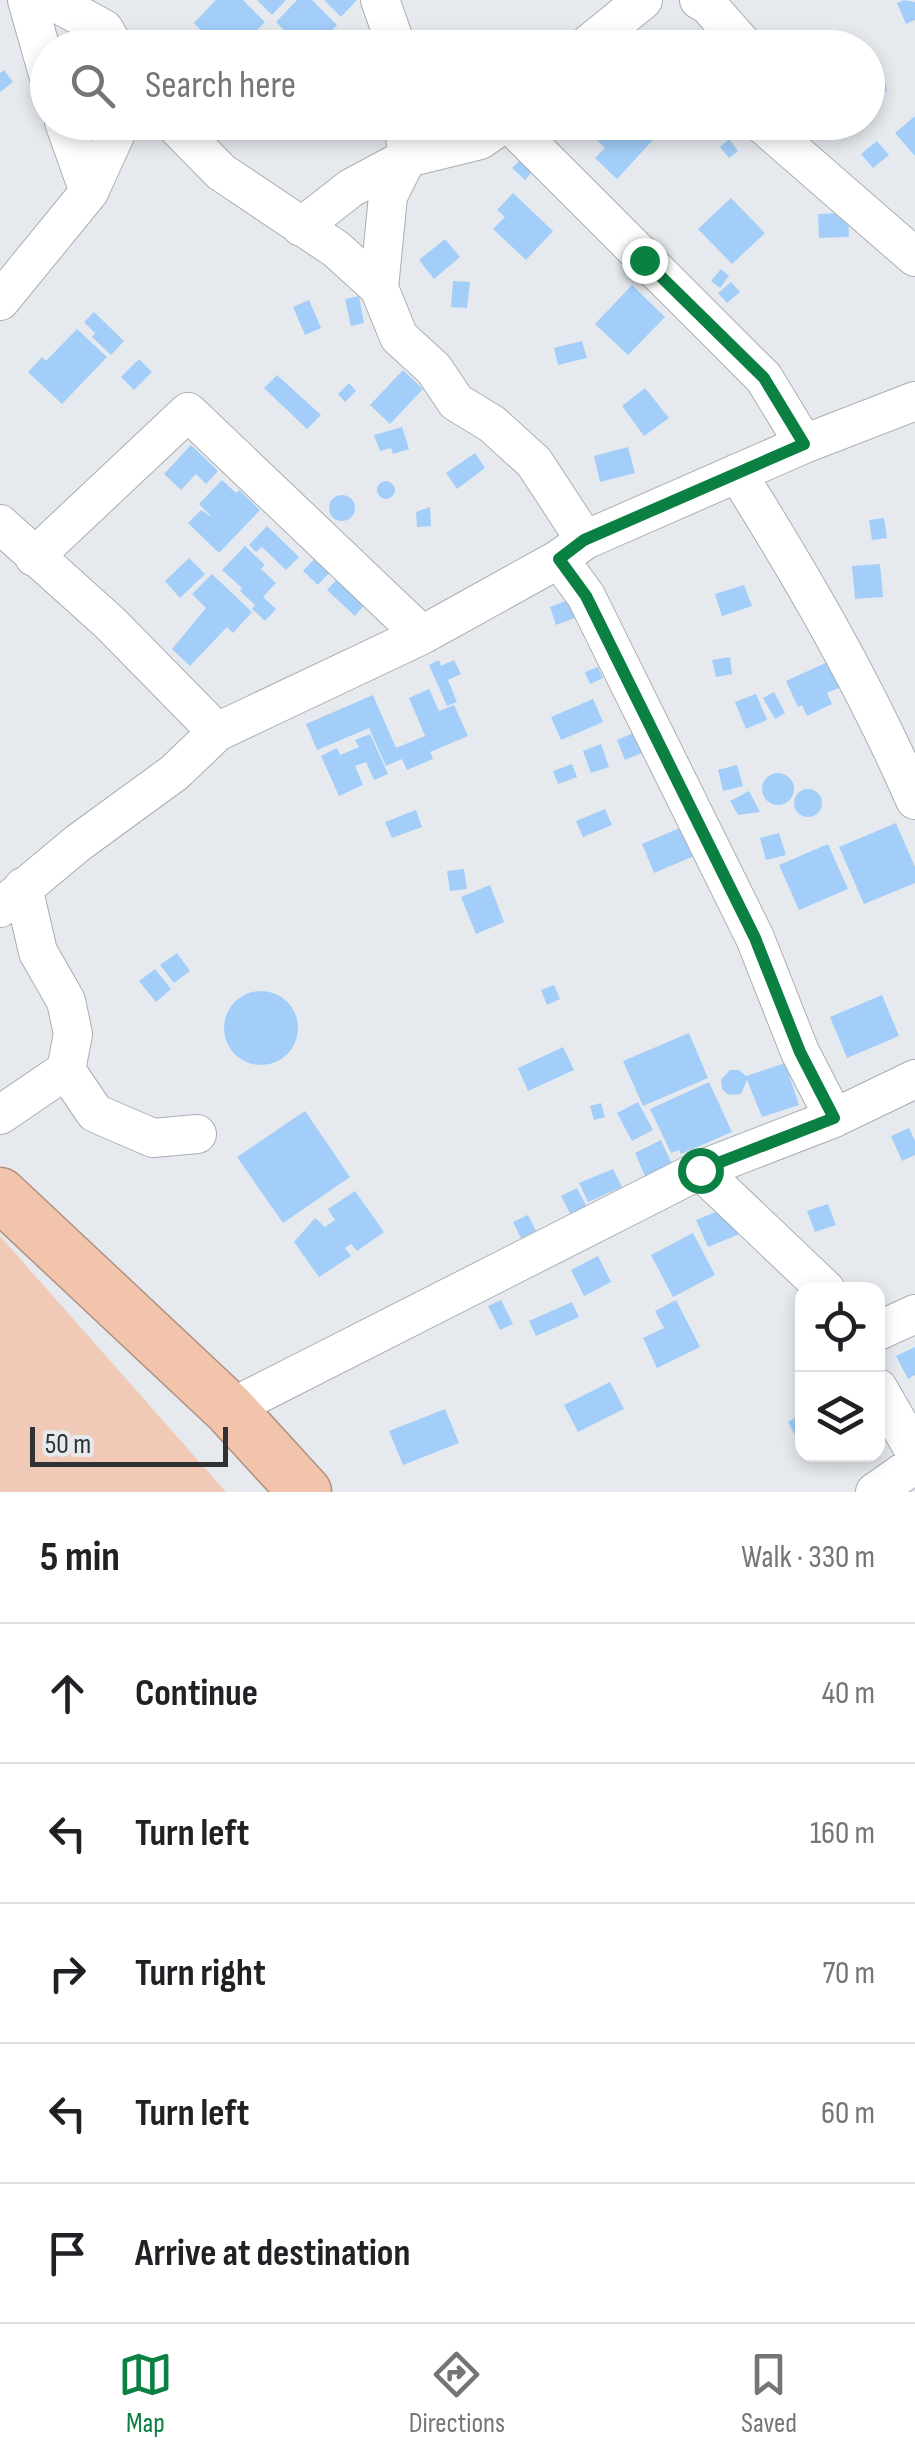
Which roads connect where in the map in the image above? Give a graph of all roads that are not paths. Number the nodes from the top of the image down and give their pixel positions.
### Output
1 (27, 0) edge
2 (51, 0) edge
3 (380, 0) edge
4 (699, 0) edge
5 (628, 7) edge
6 (36, 30) edge
7 (105, 30) edge
8 (390, 30) edge
9 (603, 30) edge
10 (730, 30) edge
11 (70, 140) edge
12 (112, 140) edge
13 (189, 140) edge
14 (406, 140) edge
15 (480, 140) edge
16 (525, 140) edge
17 (781, 140) edge
18 (89, 192) junction
19 (301, 227) junction
20 (915, 257) edge
21 (379, 288) junction
22 (0, 301) edge
23 (915, 401) edge
24 (804, 444) junction
25 (737, 473) junction
26 (0, 524) edge
27 (572, 550) junction
28 (34, 557) junction
29 (422, 635) junction
30 (217, 732) junction
31 (915, 800) edge
32 (12, 898) edge
33 (66, 1070) junction
34 (915, 1079) edge
35 (0, 1115) edge
36 (834, 1118) junction
37 (197, 1134) dead end
38 (700, 1170) junction
39 (0, 1194) edge
40 (818, 1282) edge
41 (915, 1314) edge
42 (885, 1328) edge
43 (885, 1400) edge
44 (229, 1408) junction
45 (915, 1452) edge
46 (915, 1464) edge
47 (305, 1492) edge
48 (875, 1492) edge

1 - 6 street
2 - 7 street
3 - 8 street
4 - 10 street
5 - 9 street
11 - 18 street
12 - 18 street
13 - 19 street
14 - 15 street
14 - 19 street
14 - 21 street
16 - 24 street
17 - 20 street
18 - 22 street
19 - 21 street
21 - 27 street
23 - 24 street
24 - 25 street
25 - 27 street
25 - 31 street
26 - 28 street
27 - 29 street
27 - 36 street
28 - 29 street
28 - 30 street
29 - 30 street
30 - 32 street
32 - 33 street
33 - 35 street
33 - 37 street
34 - 36 street
36 - 38 street
38 - 40 street
38 - 44 street
39 - 44 highway
41 - 42 street
43 - 45 street
44 - 47 highway
46 - 48 street

